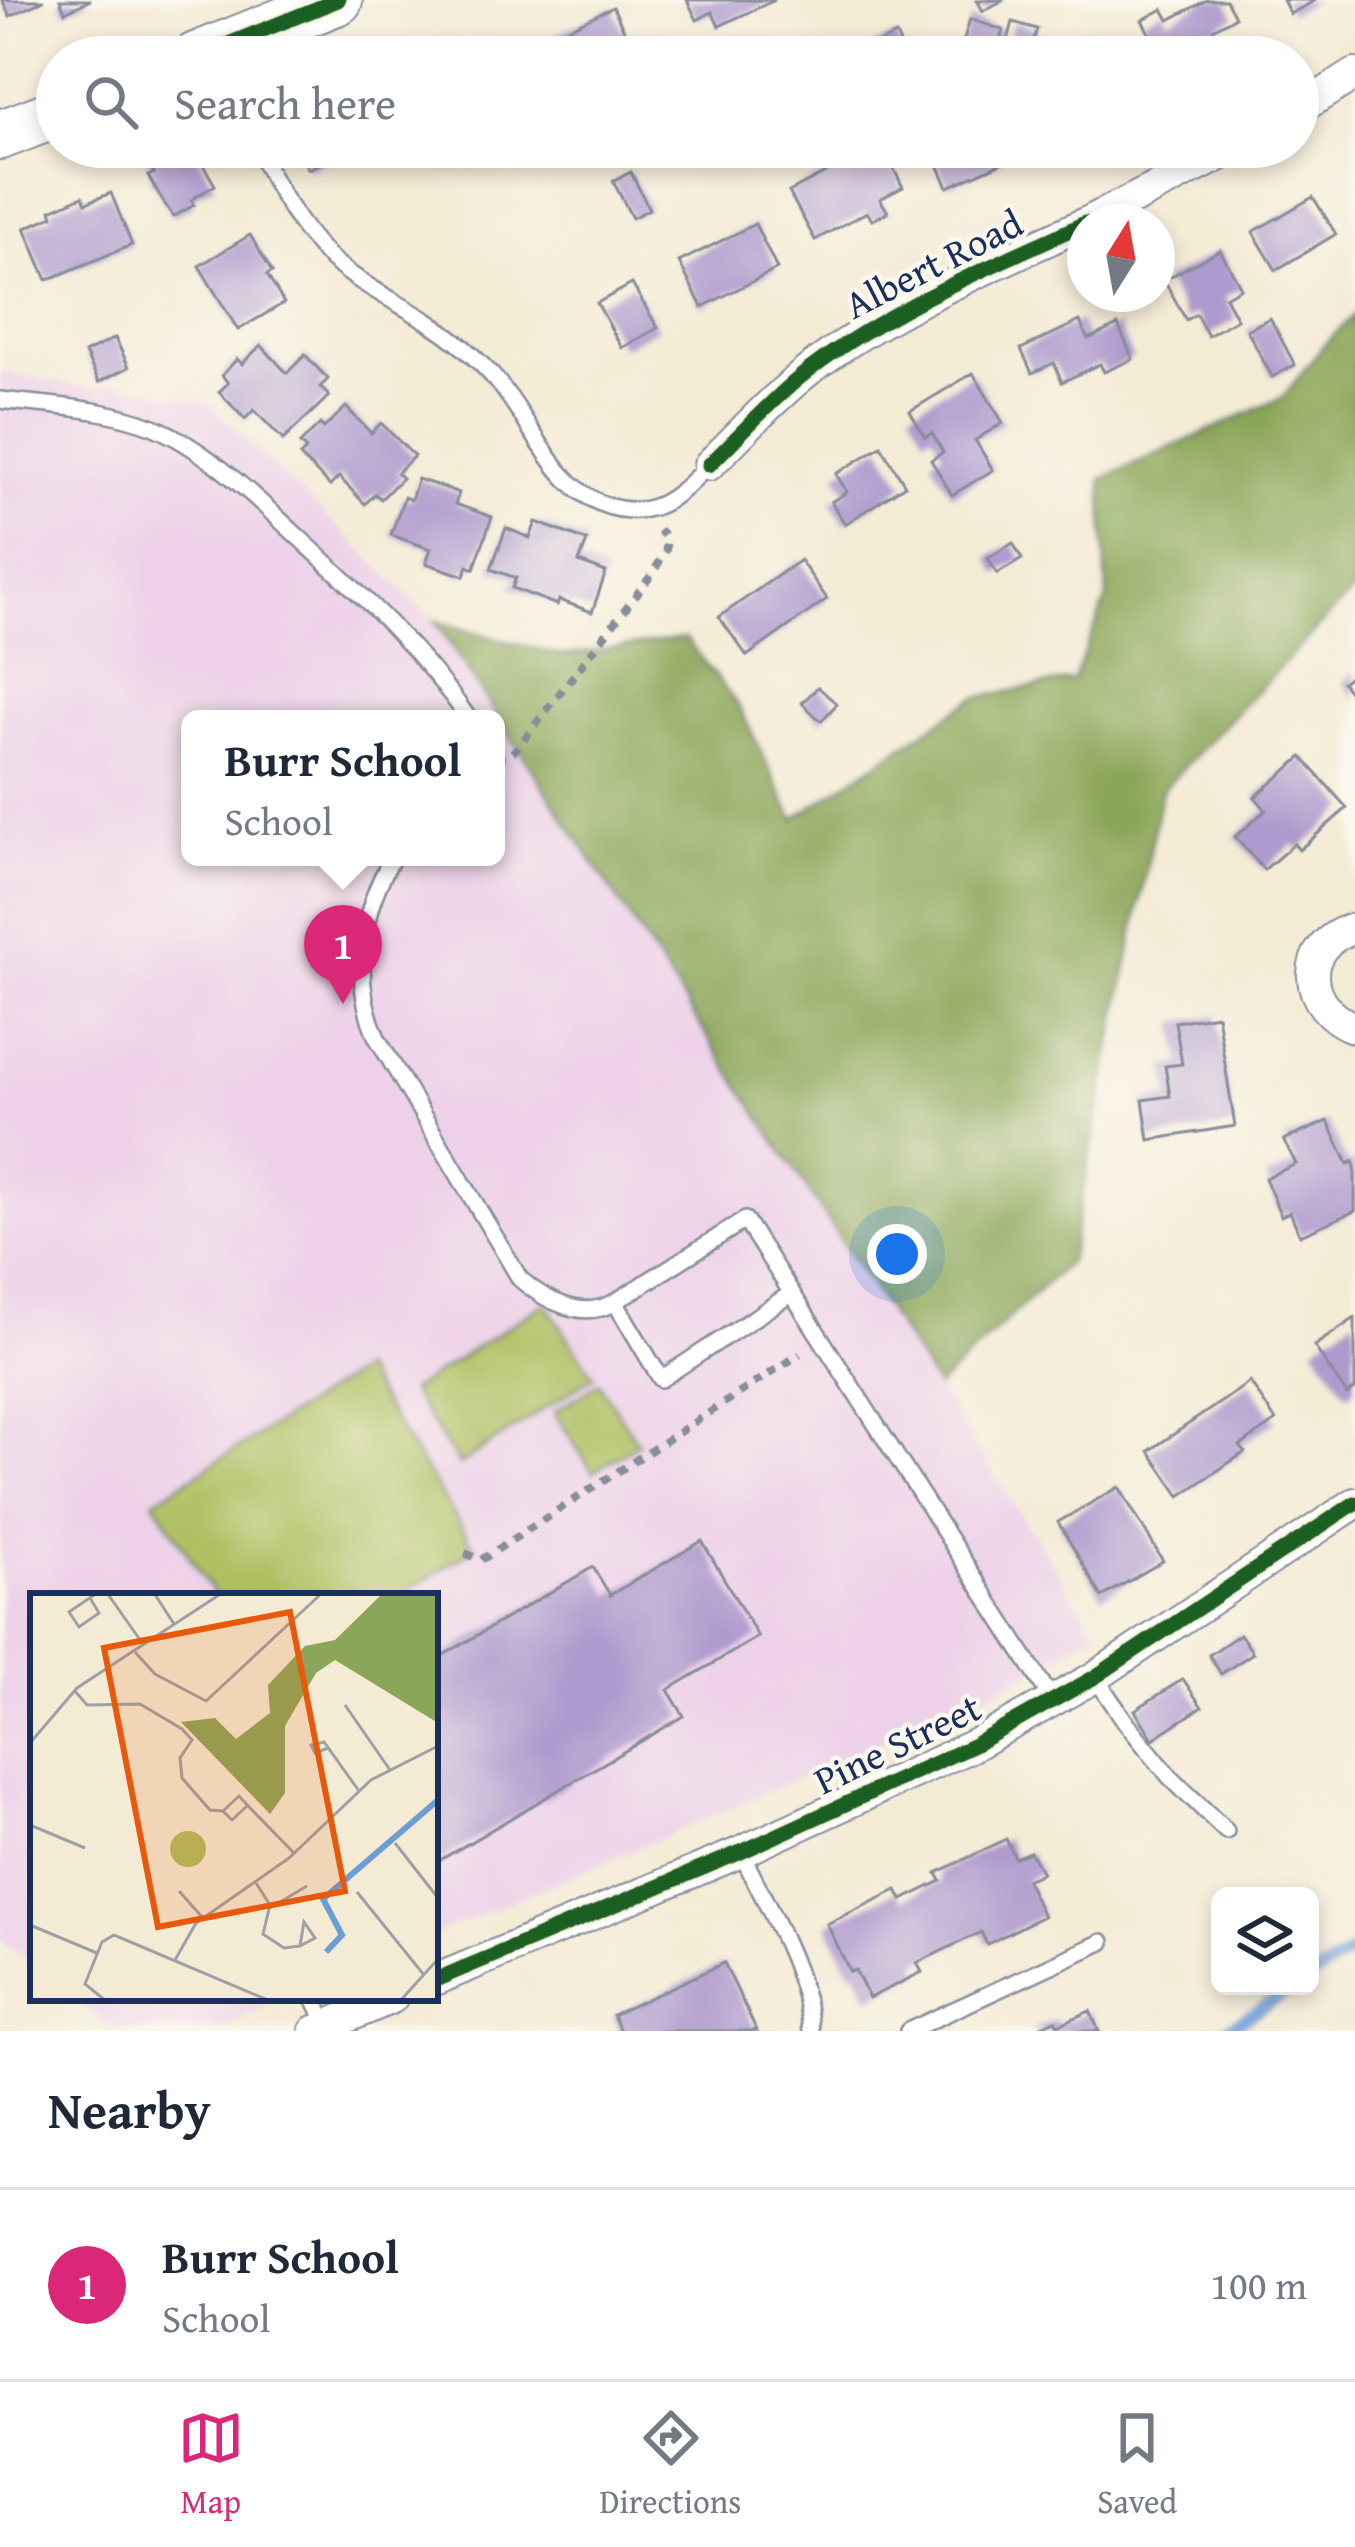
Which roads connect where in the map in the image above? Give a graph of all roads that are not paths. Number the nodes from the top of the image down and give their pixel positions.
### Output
1 (338, 0) edge
2 (237, 36) edge
3 (1355, 74) edge
4 (1319, 97) edge
5 (36, 120) edge
6 (0, 135) edge
7 (269, 168) edge
8 (1195, 168) edge
9 (1124, 204) edge
10 (1067, 232) edge
11 (0, 400) edge
12 (709, 465) joint
13 (463, 710) edge
14 (389, 866) edge
15 (1355, 928) edge
16 (1355, 1028) edge
17 (792, 1293) junction
18 (615, 1302) junction
19 (1355, 1503) edge
20 (1095, 1677) junction
21 (1053, 1701) junction
22 (1226, 1831) dead end
23 (741, 1852) junction
24 (1102, 1942) dead end
25 (438, 1979) edge
26 (381, 2001) edge
27 (319, 2018) edge
28 (811, 2031) edge
29 (908, 2031) edge

1 - 2 main road
3 - 4 street
5 - 6 main road
7 - 12 lane
8 - 9 street, Albert Road
10 - 12 street, Albert Road
11 - 13 lane
14 - 18 lane
15 - 16 street
17 - 18 lane
17 - 18 lane
17 - 21 lane
19 - 20 street, Pine Street
20 - 21 street, Pine Street
20 - 22 lane
21 - 23 street, Pine Street
23 - 25 street, Pine Street
23 - 28 lane
24 - 29 lane
26 - 27 street

